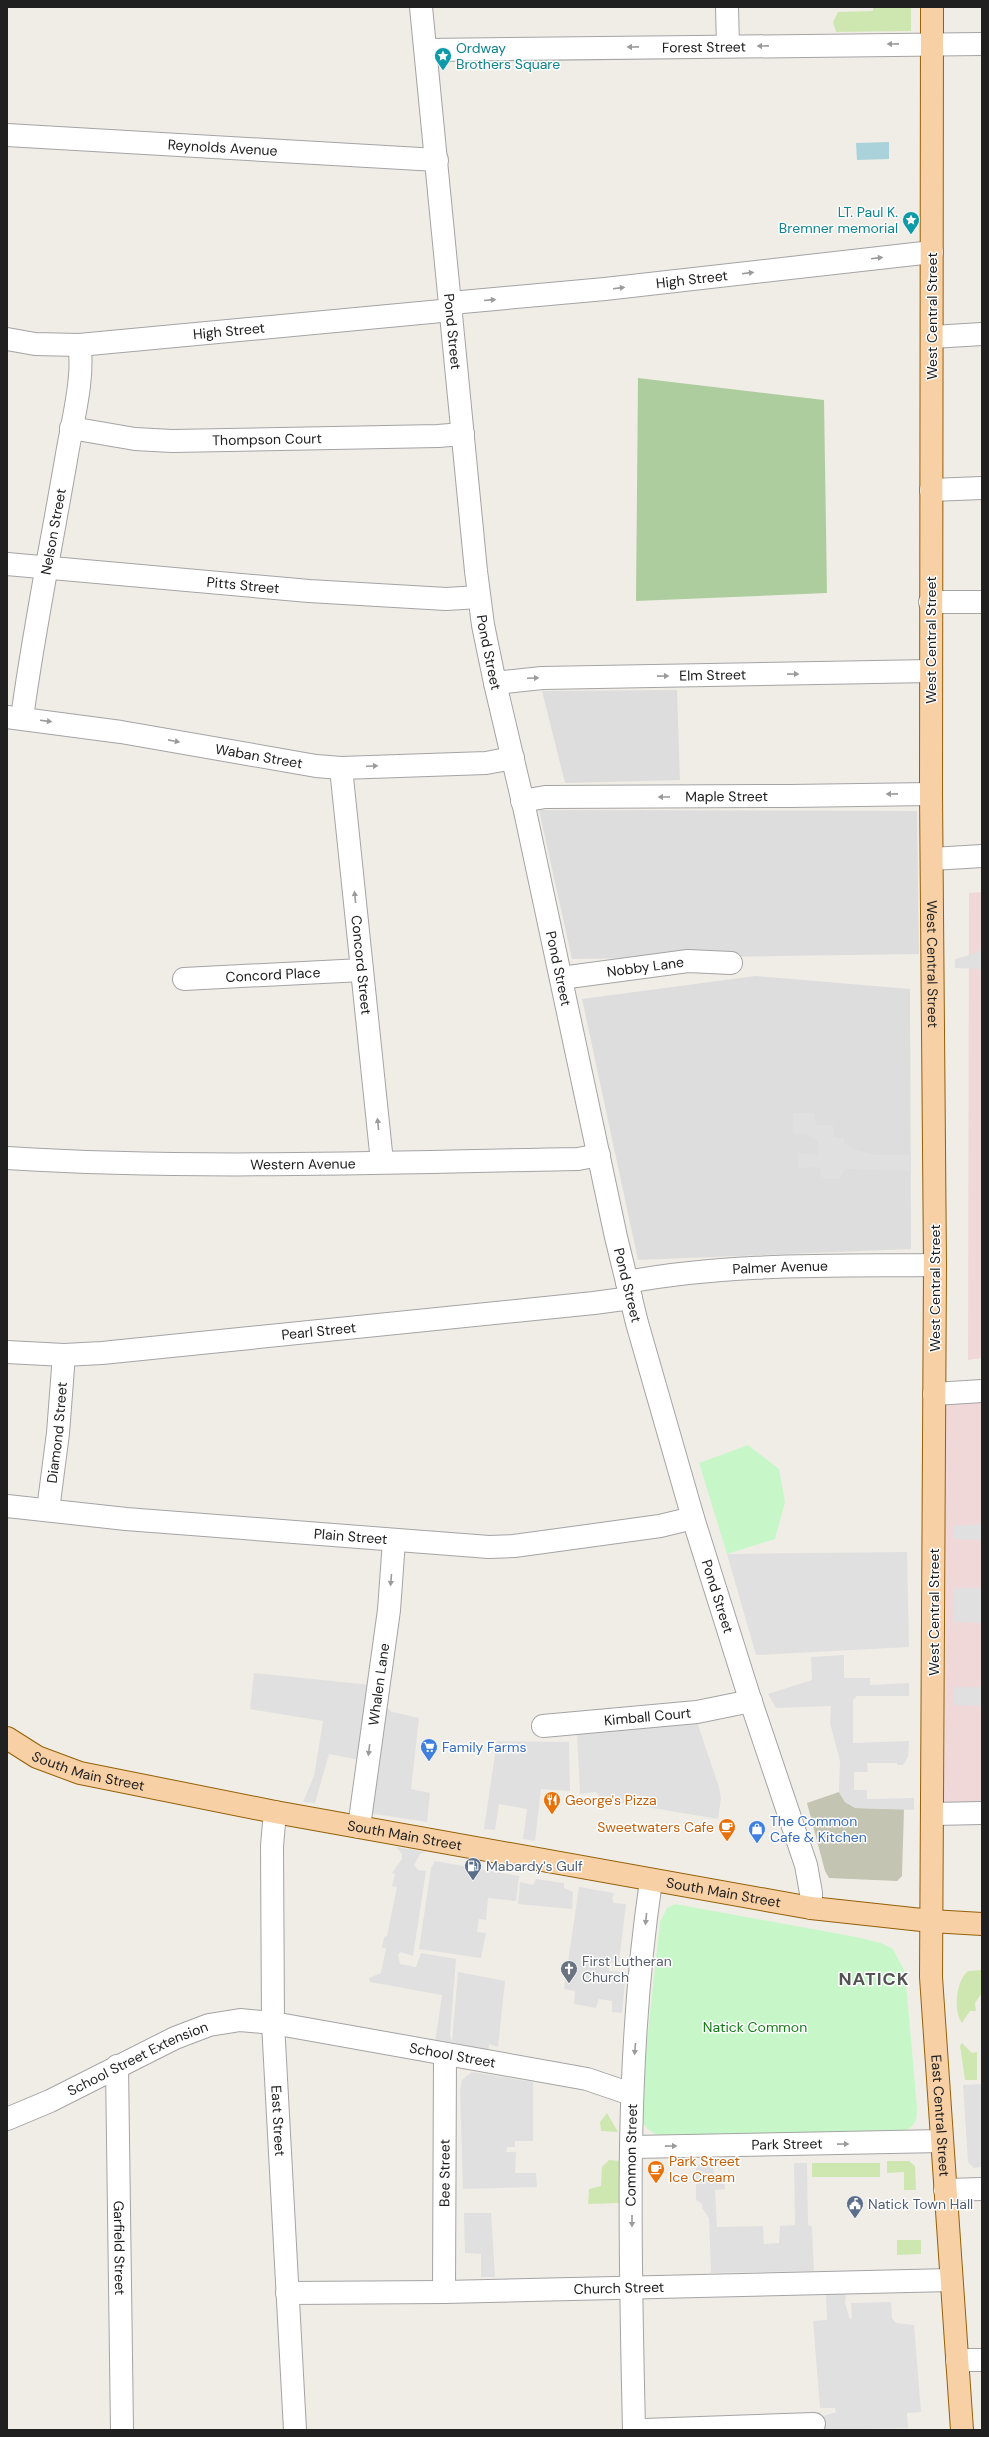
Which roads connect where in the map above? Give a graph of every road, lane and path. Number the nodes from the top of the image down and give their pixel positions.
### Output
1 (422, 7) edge
2 (727, 7) edge
3 (932, 7) edge
4 (932, 44) junction
5 (982, 44) edge
6 (728, 46) junction
7 (427, 50) junction
8 (7, 135) edge
9 (437, 160) junction
10 (932, 252) junction
11 (451, 307) junction
12 (982, 334) edge
13 (932, 337) junction
14 (7, 339) edge
15 (79, 345) junction
16 (71, 428) junction
17 (463, 434) junction
18 (982, 488) edge
19 (931, 490) junction
20 (7, 564) edge
21 (48, 567) junction
22 (479, 598) junction
23 (930, 602) junction
24 (982, 602) edge
25 (931, 671) junction
26 (494, 683) junction
27 (14, 717) edge
28 (513, 758) junction
29 (341, 768) junction
30 (931, 794) junction
31 (522, 801) junction
32 (982, 856) edge
33 (932, 859) junction
34 (731, 963) dead end
35 (362, 970) junction
36 (561, 978) junction
37 (184, 979) dead end
38 (599, 1155) junction
39 (7, 1158) edge
40 (382, 1162) junction
41 (935, 1265) junction
42 (629, 1290) junction
43 (7, 1352) edge
44 (64, 1355) junction
45 (982, 1391) edge
46 (934, 1394) junction
47 (7, 1506) edge
48 (48, 1510) junction
49 (693, 1518) junction
50 (394, 1541) junction
51 (751, 1701) junction
52 (543, 1726) dead end
53 (10, 1745) edge
54 (275, 1812) junction
55 (982, 1813) edge
56 (932, 1814) junction
57 (359, 1827) junction
58 (651, 1881) junction
59 (811, 1908) junction
60 (931, 1921) junction
61 (982, 1924) edge
62 (273, 2023) junction
63 (445, 2054) junction
64 (116, 2066) junction
65 (631, 2094) junction
66 (7, 2118) edge
67 (942, 2141) junction
68 (632, 2147) junction
69 (982, 2189) edge
70 (945, 2190) junction
71 (951, 2280) junction
72 (632, 2287) junction
73 (444, 2292) junction
74 (287, 2293) junction
75 (957, 2360) junction
76 (982, 2360) edge
77 (814, 2424) dead end
78 (122, 2430) edge
79 (295, 2430) edge
80 (634, 2430) edge
81 (644, 2430) edge
82 (962, 2430) edge

1 - 7 street, Pond Street
2 - 6 street
3 - 4 main road, West Central Street
4 - 5 street, Forest Street
4 -> 6 street, Forest Street
4 - 10 main road, West Central Street
6 -> 7 street, Forest Street
7 - 9 street, Pond Street
8 - 9 street, Reynolds Avenue
9 - 11 street, Pond Street
11 -> 10 street, High Street
10 - 13 main road, West Central Street
11 - 15 street, High Street
11 - 17 street, Pond Street
12 - 13 street
13 - 19 main road, West Central Street
14 - 15 street, High Street
15 - 16 street, Nelson Street
16 - 17 street, Thompson Court
16 - 21 street, Nelson Street
17 - 22 street, Pond Street
18 - 19 street
19 - 23 main road, West Central Street
20 - 21 street, Pitts Street
21 - 22 street, Pitts Street
21 - 27 street, Nelson Street
22 - 26 street, Pond Street
23 - 24 street
23 - 25 main road, West Central Street
26 -> 25 street, Elm Street
25 - 30 main road, West Central Street
26 - 28 street, Pond Street
27 -> 29 street, Waban Street
29 -> 28 street, Waban Street
28 - 31 street, Pond Street
35 -> 29 street, Concord Street
30 -> 31 street, Maple Street
30 - 33 main road, West Central Street
31 - 36 street, Pond Street
32 - 33 street
33 - 41 main road, West Central Street
34 - 36 street, Nobby Lane
35 - 37 street, Concord Place
40 -> 35 street, Concord Street
36 - 38 street, Pond Street
38 - 40 street, Western Avenue
38 - 42 street, Pond Street
39 - 40 street, Western Avenue
41 - 42 street, Palmer Avenue
41 - 46 main road, West Central Street
42 - 44 street, Pearl Street
42 - 49 street, Pond Street
43 - 44 street, Pearl Street
44 - 48 street, Diamond Street
45 - 46 street
46 - 56 main road, West Central Street
47 - 48 street, Plain Street
48 - 50 street, Plain Street
49 - 50 street, Plain Street
49 - 51 street, Pond Street
50 -> 57 street, Whalen Lane
51 - 52 street, Kimball Court
51 - 59 street, Pond Street
53 - 54 main road, South Main Street
54 - 57 main road, South Main Street
54 - 62 street, East Street
55 - 56 street
56 - 60 main road, West Central Street
57 - 58 main road, South Main Street
58 - 59 main road, South Main Street
58 -> 65 street, Common Street
59 - 60 main road, South Main Street
60 - 61 main road, South Main Street
60 - 67 main road, East Central Street
62 - 63 street, School Street
62 - 64 street, School Street Extension
62 - 74 street, East Street
63 - 65 street, School Street
63 - 73 street, Bee Street
64 - 66 street, School Street Extension
64 - 78 street, Garfield Street
65 - 68 street, Common Street
68 -> 67 street, Park Street
67 - 70 main road, East Central Street
68 -> 72 street, Common Street
69 - 70 street
70 - 71 main road, East Central Street
71 - 72 street, Church Street
71 - 75 main road, East Central Street
72 - 73 street, Church Street
72 - 80 street, Common Street
73 - 74 street, Church Street
74 - 79 street, East Street
75 - 76 street
75 - 82 main road, East Central Street
77 - 81 street

